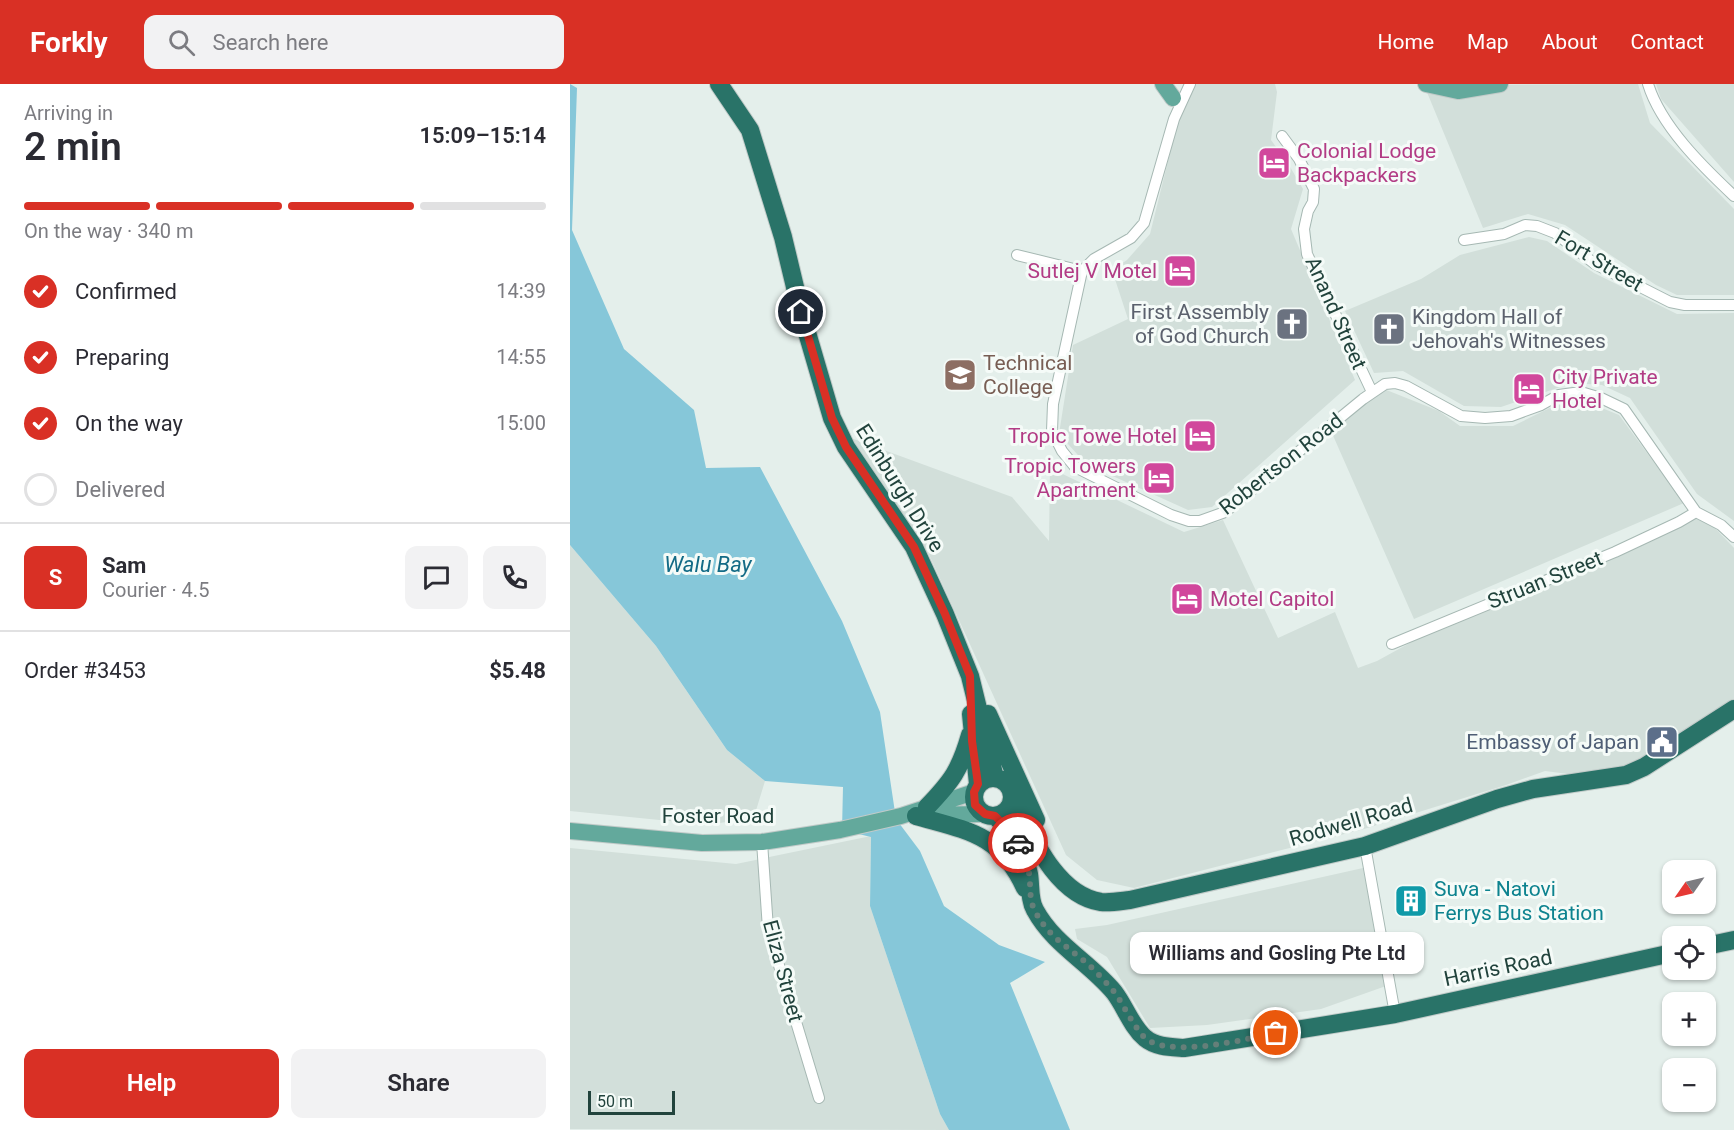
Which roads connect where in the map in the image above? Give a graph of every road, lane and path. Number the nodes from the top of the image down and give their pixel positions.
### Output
1 (719, 84) edge
2 (1163, 84) edge
3 (1190, 84) edge
4 (1426, 84) edge
5 (1500, 84) edge
6 (1648, 84) edge
7 (1174, 91) edge
8 (1174, 119) junction
9 (1282, 136) dead end
10 (1734, 196) edge
11 (1464, 240) dead end
12 (1017, 255) dead end
13 (1082, 271) junction
14 (1734, 305) edge
15 (1371, 392) junction
16 (1696, 512) junction
17 (1734, 537) edge
18 (1392, 644) dead end
19 (970, 676) junction
20 (1734, 709) edge
21 (972, 730) junction
22 (995, 778) junction
23 (976, 788) junction
24 (1012, 798) junction
25 (915, 813) junction
26 (990, 815) junction
27 (570, 831) edge
28 (762, 842) junction
29 (1365, 846) junction
30 (1061, 880) junction
31 (1033, 906) junction
32 (1734, 940) edge
33 (1716, 944) edge
34 (1662, 955) edge
35 (1395, 1014) junction
36 (819, 1098) dead end

1 - 19 highway, Edinburgh Drive
2 - 7 main road
3 - 8 street
4 - 5 main road
6 - 10 street
7 - 8 street
8 - 13 street
9 - 15 street, Anand Street
11 - 14 street, Fort Street
12 - 13 street
13 - 15 street, Robertson Road
15 - 16 street, Robertson Road
16 - 17 street, Robertson Road
16 - 18 street, Struan Street
19 - 21 highway, Edinburgh Drive
19 - 22 highway, Edinburgh Drive
19 - 30 highway
20 - 29 highway, Rodwell Road
21 - 23 highway, Edinburgh Drive
21 - 25 highway
22 - 23 highway
22 - 24 highway
23 - 25 main road, Foster Road
23 - 26 highway
24 - 26 highway
24 - 30 highway, Rodwell Road
25 - 26 main road, Foster Road
25 - 28 main road, Foster Road
25 - 31 highway
26 - 31 highway, Harris Road
27 - 28 main road, Foster Road
28 - 36 street, Eliza Street
29 - 30 highway, Rodwell Road
29 - 35 street
31 - 35 highway, Harris Road
32 - 33 highway
34 - 35 highway, Harris Road

